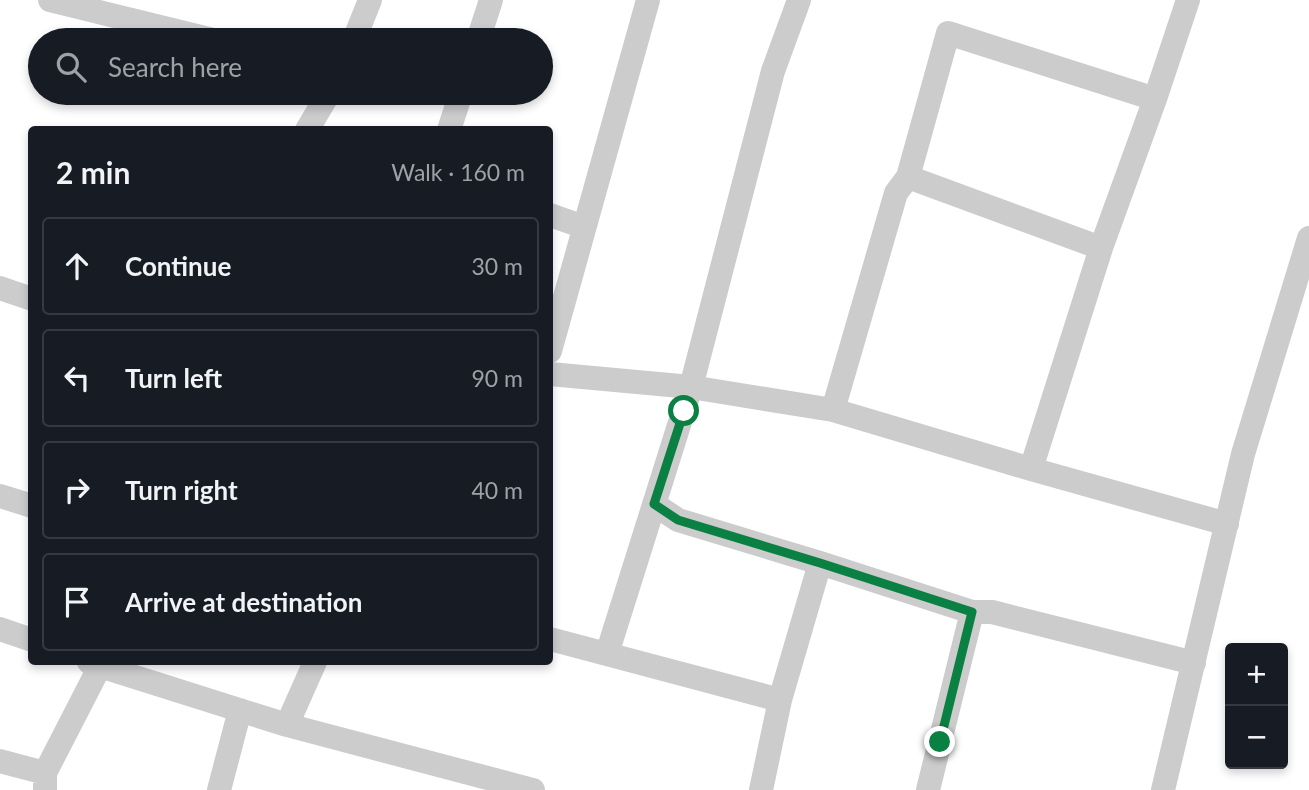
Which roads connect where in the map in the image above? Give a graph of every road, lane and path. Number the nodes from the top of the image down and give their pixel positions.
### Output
1 (50, 0) edge
2 (370, 0) edge
3 (491, 0) edge
4 (648, 0) edge
5 (799, 0) edge
6 (1188, 0) edge
7 (164, 28) edge
8 (359, 28) edge
9 (482, 28) edge
10 (1155, 99) junction
11 (322, 105) edge
12 (457, 105) edge
13 (309, 126) edge
14 (450, 126) edge
15 (908, 177) junction
16 (553, 216) edge
17 (584, 227) junction
18 (1309, 238) edge
19 (1101, 248) junction
20 (0, 288) edge
21 (28, 298) edge
22 (553, 340) edge
23 (553, 374) edge
24 (691, 387) junction
25 (833, 410) junction
26 (1031, 469) junction
27 (0, 496) edge
28 (654, 504) junction
29 (28, 505) edge
30 (1227, 524) junction
31 (820, 563) junction
32 (972, 612) junction
33 (0, 629) edge
34 (28, 639) edge
35 (553, 640) edge
36 (607, 654) junction
37 (1194, 663) junction
38 (96, 665) edge
39 (103, 665) edge
40 (314, 665) edge
41 (780, 700) junction
42 (240, 710) junction
43 (287, 725) junction
44 (0, 761) edge
45 (449, 779) edge
46 (45, 782) edge
47 (219, 790) edge
48 (533, 790) edge
49 (761, 790) edge
50 (928, 790) edge
51 (1163, 790) edge

1 - 7 street
2 - 8 street
3 - 9 street
4 - 17 street
5 - 24 street
6 - 10 street
10 - 15 street
10 - 19 street
11 - 13 street
12 - 14 street
15 - 19 street
15 - 25 street
16 - 17 street
17 - 22 street
18 - 30 street
19 - 26 street
20 - 21 street
23 - 24 street
24 - 25 street
24 - 28 street
25 - 26 street
26 - 30 street
27 - 29 street
28 - 31 street
28 - 36 street
30 - 37 street
31 - 32 street
31 - 41 street
32 - 37 street
32 - 50 street
33 - 34 street
35 - 36 street
36 - 41 street
37 - 51 street
38 - 46 street
39 - 42 street
40 - 43 street
41 - 49 street
42 - 43 street
42 - 47 street
43 - 45 street
44 - 46 street
45 - 48 street

